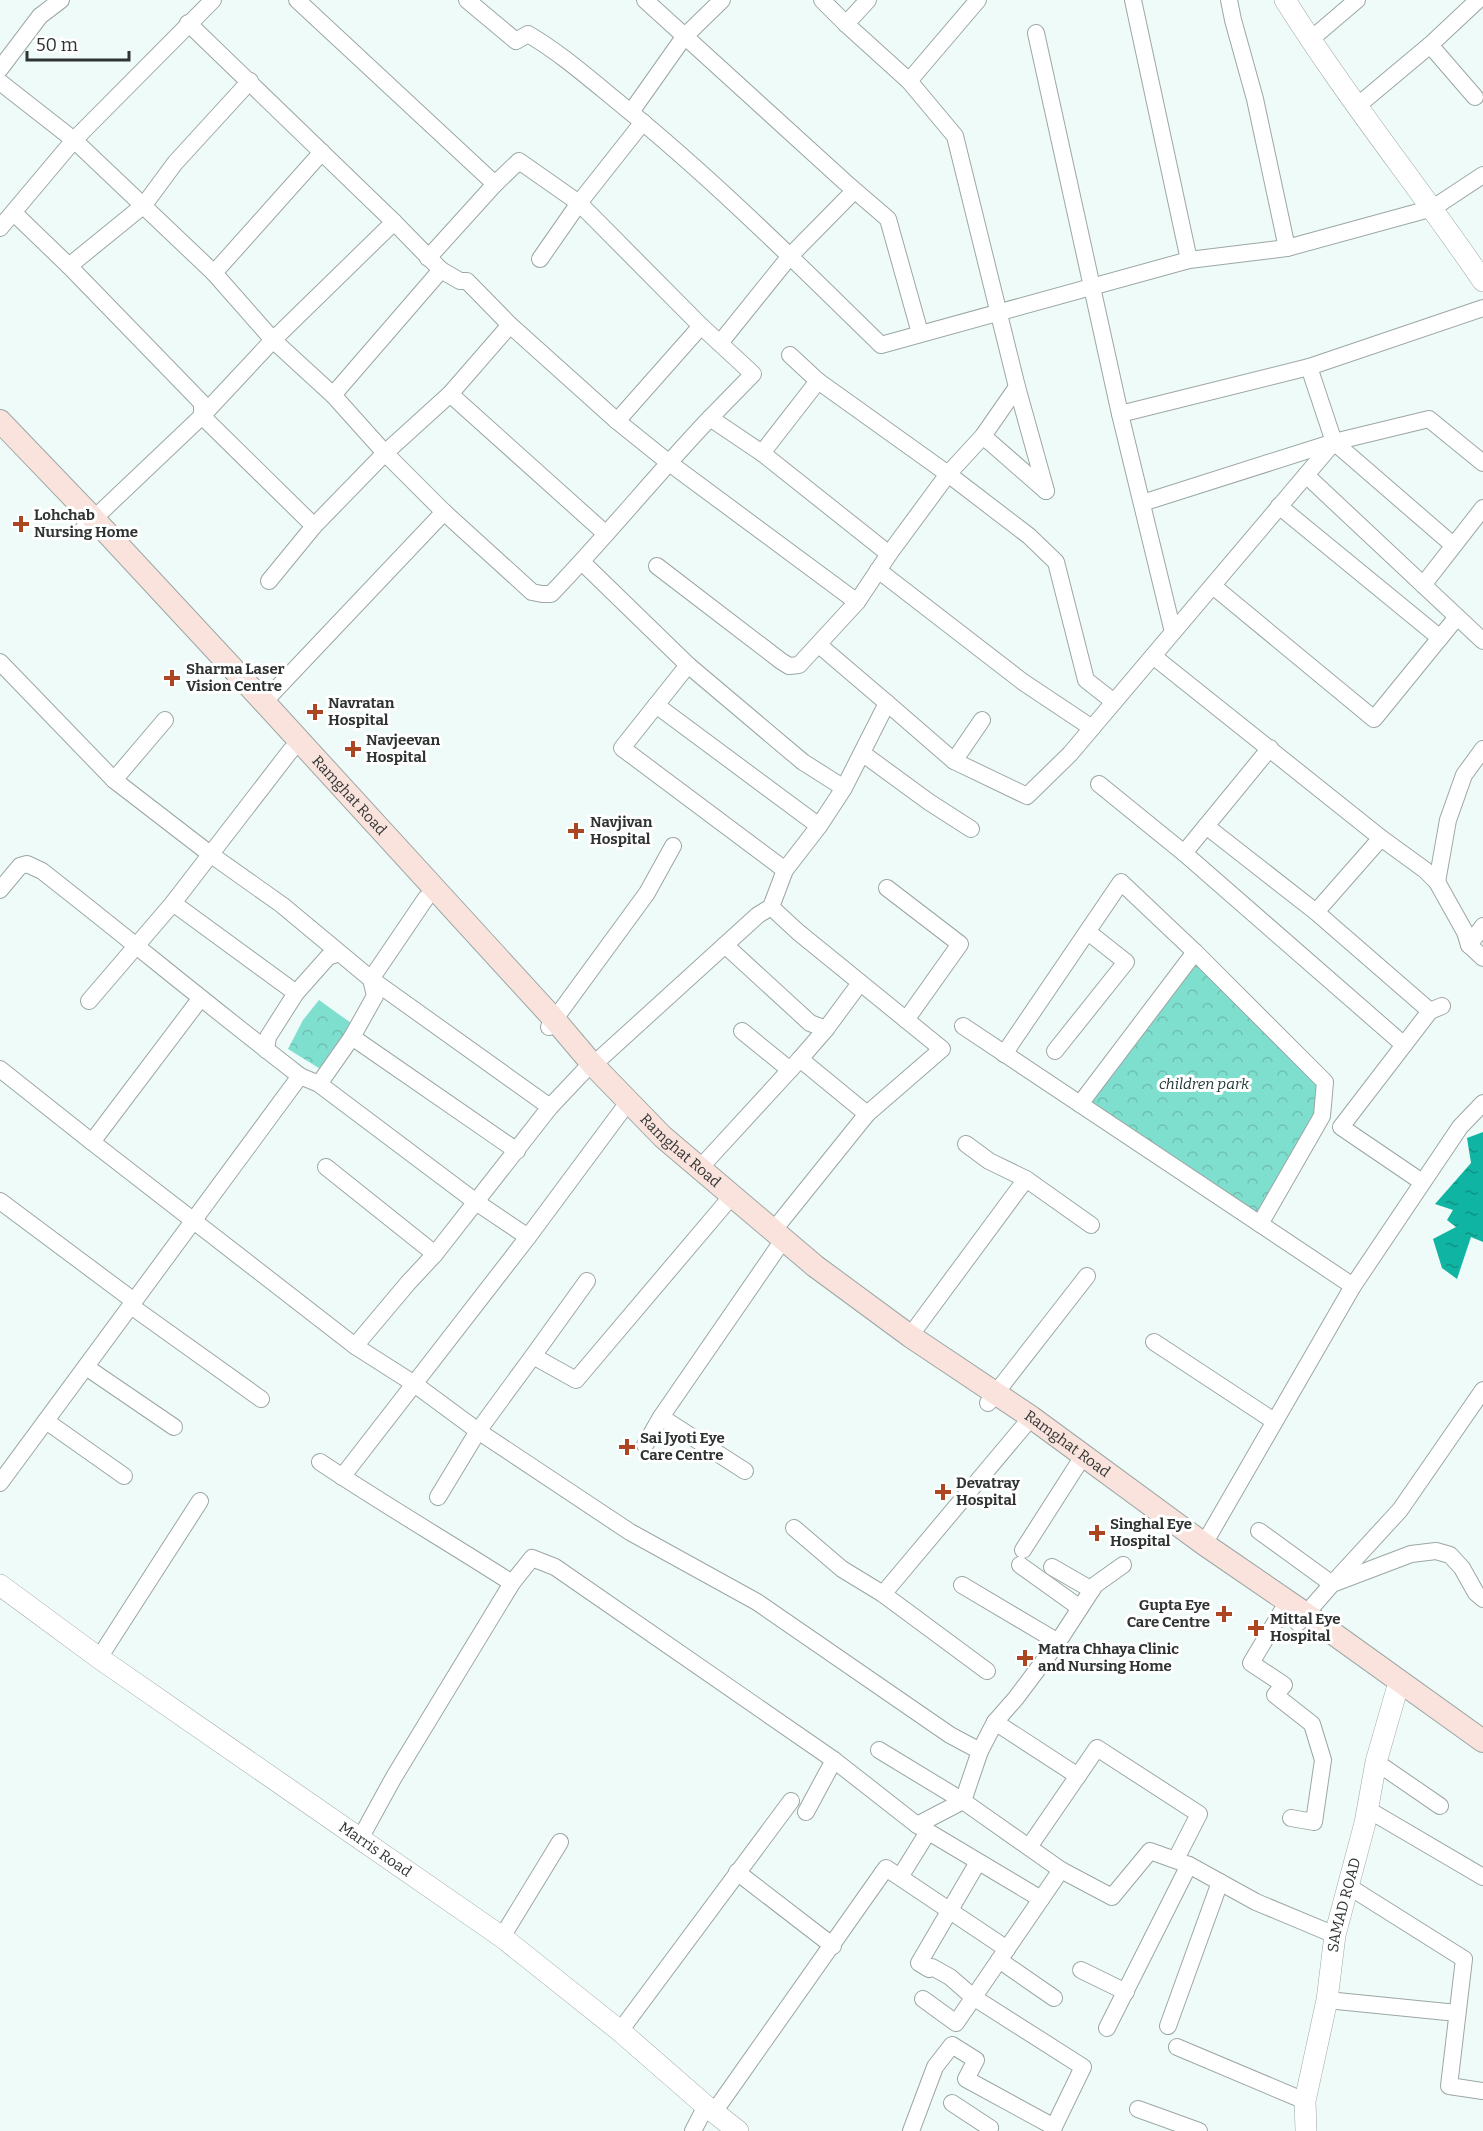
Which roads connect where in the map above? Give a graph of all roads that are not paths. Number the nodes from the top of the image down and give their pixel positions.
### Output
1 (61, 0) edge
2 (213, 0) edge
3 (297, 0) edge
4 (467, 0) edge
5 (645, 0) edge
6 (722, 0) edge
7 (822, 0) edge
8 (868, 0) edge
9 (978, 0) edge
10 (1132, 0) edge
11 (1229, 0) edge
12 (1285, 0) edge
13 (1357, 0) edge
14 (1478, 0) edge
15 (188, 23) junction
16 (846, 24) junction
17 (1036, 33) dead end
18 (684, 37) junction
19 (1310, 40) junction
20 (1430, 45) junction
21 (1, 70) edge
22 (250, 81) junction
23 (909, 81) junction
24 (1480, 99) edge
25 (1356, 107) junction
26 (637, 117) junction
27 (74, 140) junction
28 (322, 152) junction
29 (1483, 175) edge
30 (495, 184) junction
31 (854, 191) junction
32 (579, 203) junction
33 (144, 205) junction
34 (1433, 208) junction
35 (14, 213) junction
36 (394, 222) junction
37 (0, 228) edge
38 (1287, 248) junction
39 (790, 256) junction
40 (428, 258) junction
41 (540, 259) dead end
42 (1189, 260) junction
43 (69, 266) junction
44 (441, 270) junction
45 (214, 273) junction
46 (1483, 281) edge
47 (1092, 288) junction
48 (1483, 308) edge
49 (998, 314) junction
50 (510, 325) junction
51 (701, 326) junction
52 (920, 333) junction
53 (273, 340) junction
54 (720, 343) junction
55 (790, 355) dead end
56 (1309, 367) junction
57 (818, 381) junction
58 (1017, 387) junction
59 (450, 394) junction
60 (333, 395) junction
61 (1120, 414) junction
62 (202, 416) junction
63 (710, 418) junction
64 (0, 421) edge
65 (617, 421) junction
66 (983, 436) junction
67 (0, 442) edge
68 (1334, 442) junction
69 (385, 453) junction
70 (762, 453) junction
71 (668, 462) junction
72 (1483, 463) edge
73 (948, 474) junction
74 (1306, 475) junction
75 (1142, 503) junction
76 (1280, 506) junction
77 (1483, 508) edge
78 (444, 512) junction
79 (88, 524) junction
80 (314, 526) junction
81 (606, 534) junction
82 (1453, 545) junction
83 (889, 554) junction
84 (582, 562) junction
85 (657, 566) dead end
86 (878, 570) junction
87 (269, 580) dead end
88 (1423, 585) junction
89 (1212, 586) junction
90 (857, 602) junction
91 (1457, 617) junction
92 (1173, 632) junction
93 (1440, 638) junction
94 (1483, 641) edge
95 (819, 645) junction
96 (1154, 656) junction
97 (0, 662) edge
98 (688, 665) junction
99 (264, 702) junction
100 (1114, 702) junction
101 (887, 703) junction
102 (656, 705) junction
103 (165, 720) dead end
104 (982, 720) dead end
105 (1092, 728) junction
106 (1270, 748) junction
107 (1483, 749) edge
108 (291, 750) junction
109 (862, 753) junction
110 (954, 761) junction
111 (114, 780) junction
112 (1099, 784) dead end
113 (844, 789) junction
114 (819, 826) junction
115 (1206, 826) junction
116 (971, 829) dead end
117 (1381, 838) junction
118 (673, 846) dead end
119 (1184, 853) junction
120 (210, 854) junction
121 (785, 870) junction
122 (1437, 882) junction
123 (887, 888) dead end
124 (0, 890) edge
125 (426, 898) junction
126 (173, 903) junction
127 (771, 908) junction
128 (1316, 912) junction
129 (1483, 926) edge
130 (1088, 932) junction
131 (725, 945) junction
132 (1469, 945) junction
133 (138, 946) junction
134 (1195, 952) junction
135 (339, 953) junction
136 (1483, 958) edge
137 (371, 979) junction
138 (860, 983) junction
139 (296, 993) junction
140 (200, 999) junction
141 (89, 1001) dead end
142 (906, 1020) junction
143 (551, 1023) junction
144 (963, 1026) dead end
145 (826, 1029) junction
146 (742, 1031) dead end
147 (352, 1037) junction
148 (1404, 1045) junction
149 (266, 1050) junction
150 (1055, 1051) dead end
151 (1004, 1054) junction
152 (795, 1064) junction
153 (589, 1068) junction
154 (0, 1069) edge
155 (300, 1076) junction
156 (319, 1084) junction
157 (1483, 1103) edge
158 (1080, 1104) junction
159 (550, 1107) junction
160 (623, 1109) junction
161 (867, 1114) junction
162 (92, 1142) junction
163 (966, 1144) dead end
164 (517, 1150) junction
165 (326, 1167) dead end
166 (699, 1169) junction
167 (1026, 1179) junction
168 (1422, 1182) junction
169 (0, 1202) edge
170 (476, 1202) junction
171 (725, 1204) junction
172 (193, 1221) junction
173 (1260, 1224) junction
174 (1091, 1225) dead end
175 (528, 1237) junction
176 (778, 1240) junction
177 (435, 1254) junction
178 (1087, 1276) dead end
179 (587, 1281) dead end
180 (1353, 1286) junction
181 (133, 1303) junction
182 (910, 1336) junction
183 (1154, 1342) dead end
184 (354, 1346) junction
185 (533, 1356) junction
186 (86, 1367) junction
187 (413, 1383) junction
188 (1483, 1390) edge
189 (992, 1397) junction
190 (261, 1399) dead end
191 (661, 1417) junction
192 (46, 1421) junction
193 (1274, 1421) junction
194 (1024, 1426) junction
195 (174, 1427) dead end
196 (478, 1431) junction
197 (645, 1445) dead end
198 (320, 1462) dead end
199 (1078, 1464) junction
200 (746, 1472) dead end
201 (124, 1476) dead end
202 (342, 1477) junction
203 (0, 1483) edge
204 (438, 1497) dead end
205 (201, 1501) dead end
206 (1146, 1508) junction
207 (794, 1528) dead end
208 (1259, 1531) dead end
209 (1203, 1544) junction
210 (1123, 1565) dead end
211 (1052, 1568) dead end
212 (512, 1583) junction
213 (1332, 1584) junction
214 (0, 1585) edge
215 (962, 1585) dead end
216 (1092, 1590) junction
217 (884, 1594) junction
218 (1483, 1599) edge
219 (1080, 1608) junction
220 (1295, 1616) junction
221 (1058, 1642) junction
222 (99, 1658) junction
223 (987, 1671) dead end
224 (1397, 1688) junction
225 (995, 1722) junction
226 (1483, 1741) edge
227 (879, 1750) dead end
228 (980, 1751) junction
229 (1483, 1757) edge
230 (834, 1760) junction
231 (1376, 1762) junction
232 (1078, 1776) junction
233 (791, 1801) dead end
234 (963, 1801) junction
235 (1440, 1806) dead end
236 (1367, 1809) junction
237 (806, 1812) dead end
238 (1291, 1818) dead end
239 (922, 1828) junction
240 (361, 1837) junction
241 (560, 1842) dead end
242 (1029, 1847) junction
243 (978, 1862) junction
244 (1183, 1862) junction
245 (1061, 1870) junction
246 (737, 1872) junction
247 (900, 1877) junction
248 (1483, 1877) edge
249 (1220, 1882) junction
250 (1348, 1886) junction
251 (1041, 1899) junction
252 (950, 1910) junction
253 (1335, 1935) junction
254 (502, 1937) junction
255 (833, 1946) junction
256 (1003, 1954) junction
257 (1081, 1970) dead end
258 (1126, 1992) junction
259 (973, 1998) junction
260 (1054, 1998) dead end
261 (923, 1999) dead end
262 (1327, 2001) junction
263 (1457, 2013) junction
264 (1168, 2026) dead end
265 (1107, 2028) dead end
266 (620, 2031) junction
267 (1177, 2047) dead end
268 (1483, 2091) edge
269 (1305, 2101) junction
270 (952, 2103) dead end
271 (710, 2109) junction
272 (1138, 2109) dead end
273 (1053, 2129) edge
274 (693, 2131) edge
275 (738, 2131) edge
276 (911, 2131) edge
277 (989, 2131) edge
278 (1199, 2131) edge
279 (1306, 2131) edge

1 - 21 street
2 - 15 street
3 - 30 street
4 - 26 street
5 - 18 street
6 - 18 street
7 - 16 street
8 - 16 street
9 - 23 street
10 - 42 street
11 - 38 street
12 - 19 street
13 - 19 street
14 - 20 street
15 - 22 street
15 - 27 street
16 - 23 street
17 - 47 street
18 - 26 street
18 - 31 street
19 - 25 street
20 - 24 street
20 - 25 street
21 - 27 street
22 - 28 street
22 - 33 street
23 - 49 street
25 - 34 street
26 - 32 street
26 - 39 street
27 - 33 street
27 - 35 street
28 - 36 street
28 - 45 street
29 - 34 street
30 - 32 street
30 - 40 street
31 - 39 street
31 - 52 street
32 - 41 street
32 - 51 street
33 - 43 street
33 - 45 street
34 - 38 street
34 - 46 street
35 - 37 street
35 - 43 street
36 - 40 street
36 - 53 street
38 - 42 street
39 - 52 street
39 - 54 street
40 - 44 street
42 - 47 street
43 - 62 street
44 - 50 street
44 - 60 street
45 - 53 street
47 - 49 street
47 - 61 street
48 - 56 street
49 - 52 street
49 - 58 street
50 - 59 street
50 - 65 street
51 - 54 street
51 - 65 street
53 - 60 street
53 - 62 street
54 - 63 street
55 - 57 street
56 - 61 street
56 - 68 street
57 - 70 street
57 - 73 street
58 - 66 street
58 - 66 street
59 - 69 street
59 - 81 street
60 - 69 street
61 - 75 street
62 - 79 street
62 - 80 street
63 - 70 street
63 - 71 street
64 - 79 main road, Ramghat Road
65 - 71 street
66 - 73 street
67 - 79 main road, Ramghat Road
68 - 72 street
68 - 74 street
68 - 75 street
68 - 82 street
69 - 78 street
69 - 80 street
70 - 83 street
71 - 81 street
71 - 90 street
73 - 83 street
73 - 100 street
74 - 76 street
74 - 88 street
75 - 92 street
76 - 89 street
76 - 93 street
77 - 82 street
78 - 84 street
78 - 99 street
79 - 99 main road, Ramghat Road
79 - 108 main road, Ramghat Road
80 - 87 street
81 - 84 street
82 - 88 street
83 - 86 street
84 - 98 street
85 - 95 street
86 - 90 street
86 - 105 street
88 - 91 street
89 - 92 street
89 - 93 street
90 - 95 street
91 - 93 street
91 - 94 street
92 - 96 street
95 - 101 street
96 - 100 street
96 - 106 street
97 - 111 street
98 - 102 street
98 - 113 street
99 - 143 main road, Ramghat Road
100 - 105 street
101 - 109 street
101 - 110 street
102 - 114 street
102 - 121 street
103 - 111 street
104 - 110 street
105 - 110 street
106 - 115 street
106 - 117 street
107 - 122 street
108 - 120 street
108 - 125 main road, Ramghat Road
109 - 113 street
109 - 116 street
111 - 120 street
112 - 119 street
113 - 114 street
114 - 121 street
115 - 119 street
115 - 128 street
117 - 122 street
117 - 128 street
118 - 143 street
119 - 148 street
120 - 126 street
120 - 135 street
121 - 127 street
122 - 132 street
123 - 142 street
124 - 133 street
125 - 137 street
125 - 143 main road, Ramghat Road
126 - 133 street
126 - 139 street
127 - 131 street
127 - 138 street
128 - 148 street
129 - 132 street
130 - 134 street
130 - 150 street
130 - 151 street
131 - 145 street
131 - 153 street
132 - 136 street
133 - 140 street
133 - 141 street
134 - 158 street
134 - 173 street
135 - 137 street
135 - 139 street
137 - 147 street
137 - 159 street
138 - 142 street
138 - 145 street
139 - 149 street
140 - 149 street
140 - 162 street
142 - 161 street
143 - 153 main road, Ramghat Road
144 - 151 street
145 - 152 street
146 - 152 street
147 - 156 street
147 - 164 street
148 - 168 street
149 - 155 street
151 - 158 street
152 - 161 street
152 - 166 street
153 - 159 street
153 - 160 main road, Ramghat Road
153 - 166 main road, Ramghat Road
154 - 162 street
155 - 156 street
155 - 172 street
156 - 170 street
157 - 168 street
158 - 173 street
159 - 164 street
160 - 171 main road, Ramghat Road
160 - 175 street
161 - 176 street
162 - 172 street
163 - 167 street
164 - 170 street
165 - 177 street
166 - 176 main road, Ramghat Road
167 - 174 street
167 - 182 street
168 - 180 street
169 - 181 street
170 - 175 street
170 - 177 street
171 - 176 main road, Ramghat Road
171 - 185 street
172 - 181 street
172 - 184 street
173 - 180 street
175 - 187 street
176 - 182 main road, Ramghat Road
176 - 189 main road, Ramghat Road
176 - 191 street
177 - 184 street
178 - 189 street
179 - 185 street
180 - 193 street
181 - 186 street
181 - 190 street
182 - 189 main road, Ramghat Road
183 - 193 street
184 - 187 street
185 - 196 street
186 - 192 street
186 - 195 street
187 - 196 street
187 - 202 street
188 - 213 street
189 - 194 main road, Ramghat Road
189 - 206 main road, Ramghat Road
191 - 197 street
191 - 200 street
192 - 201 street
192 - 203 street
193 - 209 street
194 - 199 main road, Ramghat Road
194 - 217 street
196 - 204 street
196 - 228 street
198 - 202 street
199 - 206 main road, Ramghat Road
199 - 219 street
202 - 212 street
205 - 222 street
206 - 209 main road, Ramghat Road
206 - 220 main road, Ramghat Road
207 - 217 street
208 - 213 street
209 - 220 main road, Ramghat Road
210 - 216 street
211 - 216 street
212 - 230 street
212 - 240 street
213 - 218 street
213 - 220 street
214 - 222 street, Marris Road
215 - 221 street
216 - 219 street
217 - 223 street
219 - 221 street
220 - 224 main road, Ramghat Road
220 - 238 street
221 - 225 street
222 - 240 street, Marris Road
224 - 226 main road, Ramghat Road
224 - 229 main road, Ramghat Road
224 - 231 street, SAMAD ROAD
225 - 228 street
225 - 232 street
227 - 234 street
228 - 234 street
230 - 237 street
230 - 239 street
231 - 235 street
231 - 236 street, SAMAD ROAD
232 - 242 street
232 - 244 street
233 - 246 street
234 - 239 street
234 - 242 street
236 - 248 street
236 - 250 street, SAMAD ROAD
239 - 243 street
239 - 247 street
240 - 254 street, Marris Road
241 - 254 street
242 - 245 street
243 - 251 street
243 - 252 street
244 - 245 street
244 - 249 street
244 - 258 street
245 - 251 street
246 - 255 street
246 - 266 street
247 - 252 street
247 - 255 street
249 - 253 street
249 - 264 street
250 - 253 street, SAMAD ROAD
250 - 263 street
251 - 256 street
252 - 256 street
252 - 259 street
253 - 262 street, SAMAD ROAD
254 - 266 street, Marris Road
255 - 271 street
256 - 259 street
256 - 260 street
257 - 258 street
258 - 265 street
259 - 261 street
259 - 273 street
262 - 263 street
262 - 269 street, SAMAD ROAD
263 - 268 street
266 - 271 street, Marris Road
267 - 269 street
269 - 279 street, SAMAD ROAD
270 - 277 street
271 - 274 street
271 - 275 street, Marris Road
272 - 278 street
273 - 276 street

